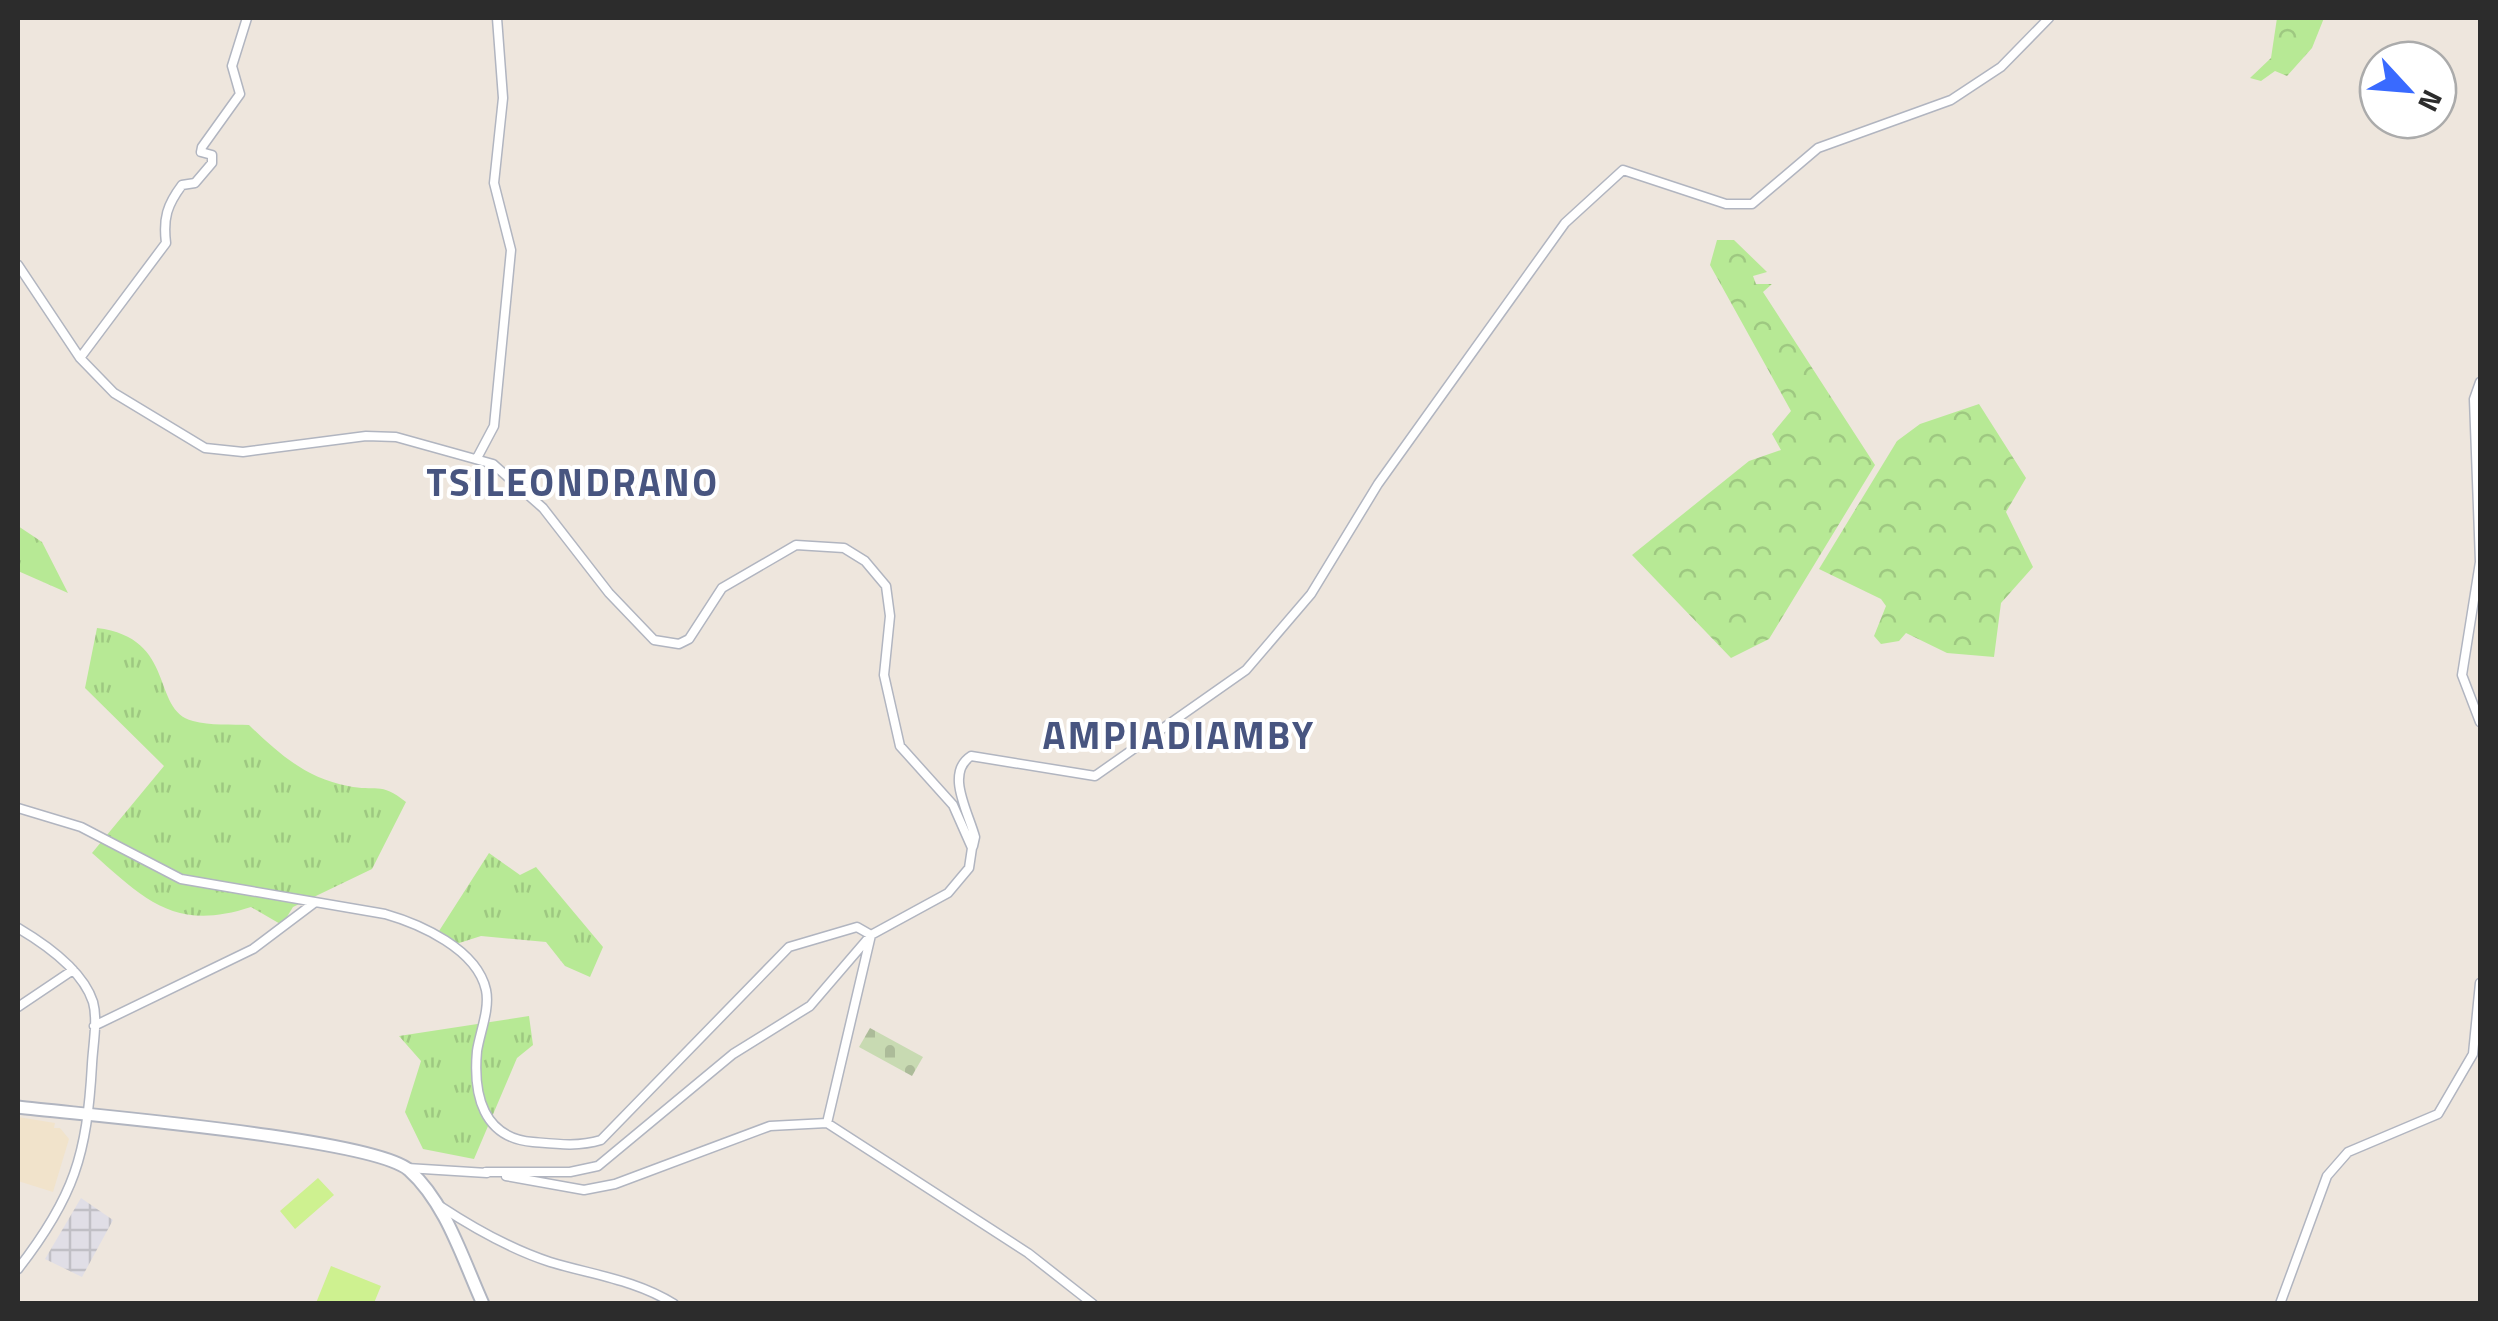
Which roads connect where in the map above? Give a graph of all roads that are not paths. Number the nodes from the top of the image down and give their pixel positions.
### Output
1 (247, 18) edge
2 (497, 18) edge
3 (2049, 18) edge
4 (18, 264) edge
5 (80, 358) junction
6 (2480, 382) edge
7 (477, 458) junction
8 (2480, 722) edge
9 (18, 808) edge
10 (972, 848) junction
11 (314, 904) junction
12 (18, 928) edge
13 (871, 934) junction
14 (72, 970) junction
15 (2480, 983) edge
16 (18, 1008) edge
17 (94, 1026) junction
18 (18, 1108) edge
19 (89, 1116) junction
20 (826, 1123) junction
21 (407, 1168) junction
22 (486, 1172) junction
23 (436, 1203) junction
24 (18, 1270) edge
25 (483, 1304) edge
26 (674, 1304) edge
27 (1093, 1304) edge
28 (2280, 1304) edge

1 - 5 street
2 - 7 street
3 - 10 street
4 - 5 street
5 - 7 street
6 - 8 street
7 - 10 street
9 - 11 street
10 - 13 street
11 - 13 street
11 - 17 street
12 - 14 street
13 - 20 street
13 - 22 street
14 - 16 street
14 - 17 street
15 - 28 street
17 - 19 street
18 - 19 street
19 - 21 street
19 - 24 street
20 - 22 street
20 - 27 street
21 - 22 street
21 - 23 street
23 - 25 street
23 - 26 street

